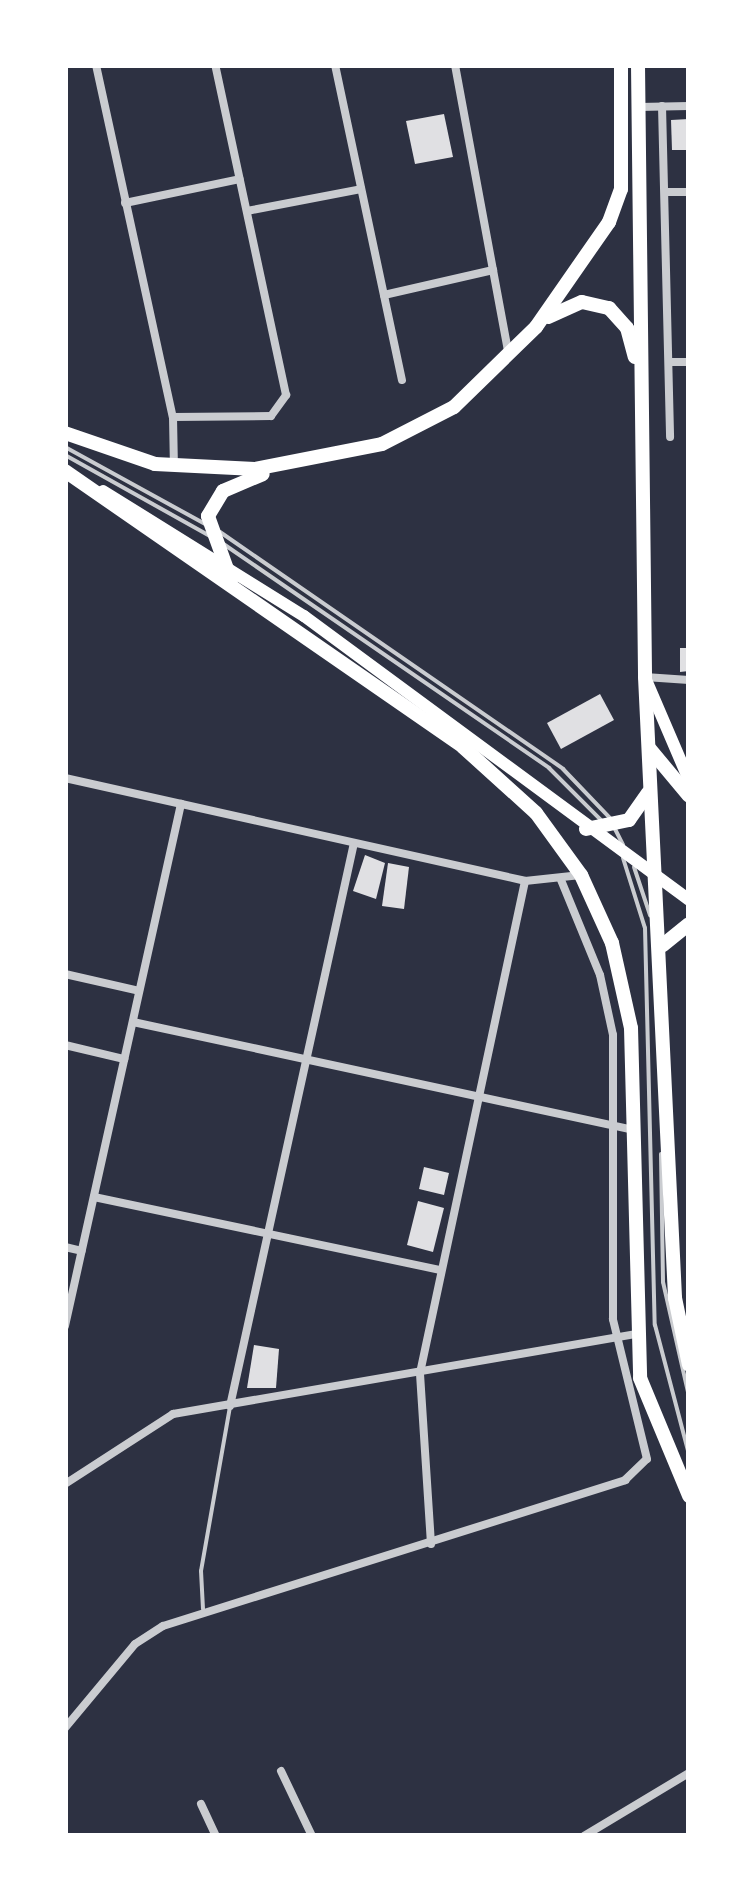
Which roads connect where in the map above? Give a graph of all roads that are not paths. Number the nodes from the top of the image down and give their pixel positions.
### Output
1 (96, 65) edge
2 (216, 65) edge
3 (335, 65) edge
4 (455, 65) edge
5 (621, 65) edge
6 (638, 65) edge
7 (638, 106) junction
8 (662, 106) junction
9 (689, 106) edge
10 (240, 179) junction
11 (361, 189) junction
12 (665, 192) junction
13 (689, 192) edge
14 (125, 203) junction
15 (247, 212) junction
16 (493, 270) junction
17 (384, 295) junction
18 (536, 328) junction
19 (510, 358) junction
20 (669, 362) junction
21 (689, 362) edge
22 (402, 380) dead end
23 (641, 386) junction
24 (173, 416) junction
25 (65, 433) edge
26 (670, 437) dead end
27 (65, 447) edge
28 (65, 455) edge
29 (308, 462) junction
30 (174, 467) junction
31 (65, 471) edge
32 (208, 530) junction
33 (219, 558) junction
34 (234, 585) junction
35 (645, 677) junction
36 (689, 680) edge
37 (649, 748) junction
38 (65, 778) edge
39 (651, 778) junction
40 (689, 780) edge
41 (689, 796) edge
42 (181, 804) junction
43 (611, 828) junction
44 (586, 829) junction
45 (354, 843) junction
46 (628, 862) junction
47 (581, 875) junction
48 (525, 880) junction
49 (561, 880) junction
50 (660, 880) junction
51 (689, 900) edge
52 (689, 924) edge
53 (663, 945) junction
54 (65, 974) edge
55 (139, 991) junction
56 (133, 1022) junction
57 (65, 1045) edge
58 (124, 1059) junction
59 (306, 1060) junction
60 (476, 1098) junction
61 (612, 1125) junction
62 (634, 1130) junction
63 (94, 1196) junction
64 (267, 1234) junction
65 (65, 1247) edge
66 (82, 1251) junction
67 (439, 1270) junction
68 (65, 1323) edge
69 (634, 1334) junction
70 (616, 1338) junction
71 (689, 1366) edge
72 (420, 1372) junction
73 (689, 1396) edge
74 (230, 1406) junction
75 (689, 1455) edge
76 (65, 1469) edge
77 (74, 1477) junction
78 (65, 1484) edge
79 (689, 1496) edge
80 (431, 1544) junction
81 (203, 1609) junction
82 (65, 1728) edge
83 (282, 1772) dead end
84 (689, 1773) edge
85 (201, 1804) dead end
86 (216, 1836) edge
87 (312, 1836) edge
88 (584, 1836) edge

1 - 14 street
2 - 10 street
3 - 11 street
4 - 16 street
5 - 18 highway
6 - 7 highway
7 - 8 street
7 - 23 highway
8 - 9 street
8 - 12 street
10 - 14 street
10 - 15 street
11 - 15 street
11 - 17 street
12 - 13 street
12 - 20 street
14 - 24 street
15 - 24 street
16 - 17 street
16 - 19 street
17 - 22 street
18 - 19 highway
18 - 23 highway
19 - 29 highway
20 - 21 street
20 - 26 street
23 - 35 highway
24 - 30 street
25 - 30 highway
27 - 32 lane
28 - 32 lane
29 - 30 highway
29 - 32 highway
31 - 33 main road
31 - 34 highway
32 - 33 highway
32 - 43 lane
32 - 43 lane
33 - 34 highway
33 - 44 main road
34 - 47 highway
35 - 36 street
35 - 37 highway
35 - 40 main road
37 - 39 highway
37 - 41 highway
38 - 42 street
39 - 43 highway
39 - 50 highway
42 - 45 street
42 - 55 street
43 - 44 highway
43 - 46 lane
43 - 46 lane
44 - 46 main road
45 - 48 street
45 - 59 street
46 - 50 main road
46 - 73 lane
46 - 75 lane
47 - 49 street
47 - 62 highway
48 - 49 street
48 - 60 street
49 - 61 street
50 - 51 main road
50 - 53 highway
52 - 53 highway
53 - 71 highway
54 - 55 street
55 - 56 street
56 - 58 street
56 - 59 street
57 - 58 street
58 - 63 street
59 - 60 street
59 - 64 street
60 - 61 street
60 - 67 street
61 - 62 street
61 - 70 street
62 - 69 highway
63 - 64 street
63 - 66 street
64 - 67 street
64 - 74 street
65 - 66 street
66 - 68 street
67 - 72 street
69 - 70 street
69 - 79 highway
70 - 72 street
70 - 80 street
72 - 74 street
72 - 80 street
74 - 77 street
74 - 81 lane
76 - 77 street
77 - 78 street
80 - 81 street
81 - 82 street
83 - 87 street
84 - 88 street
85 - 86 street

